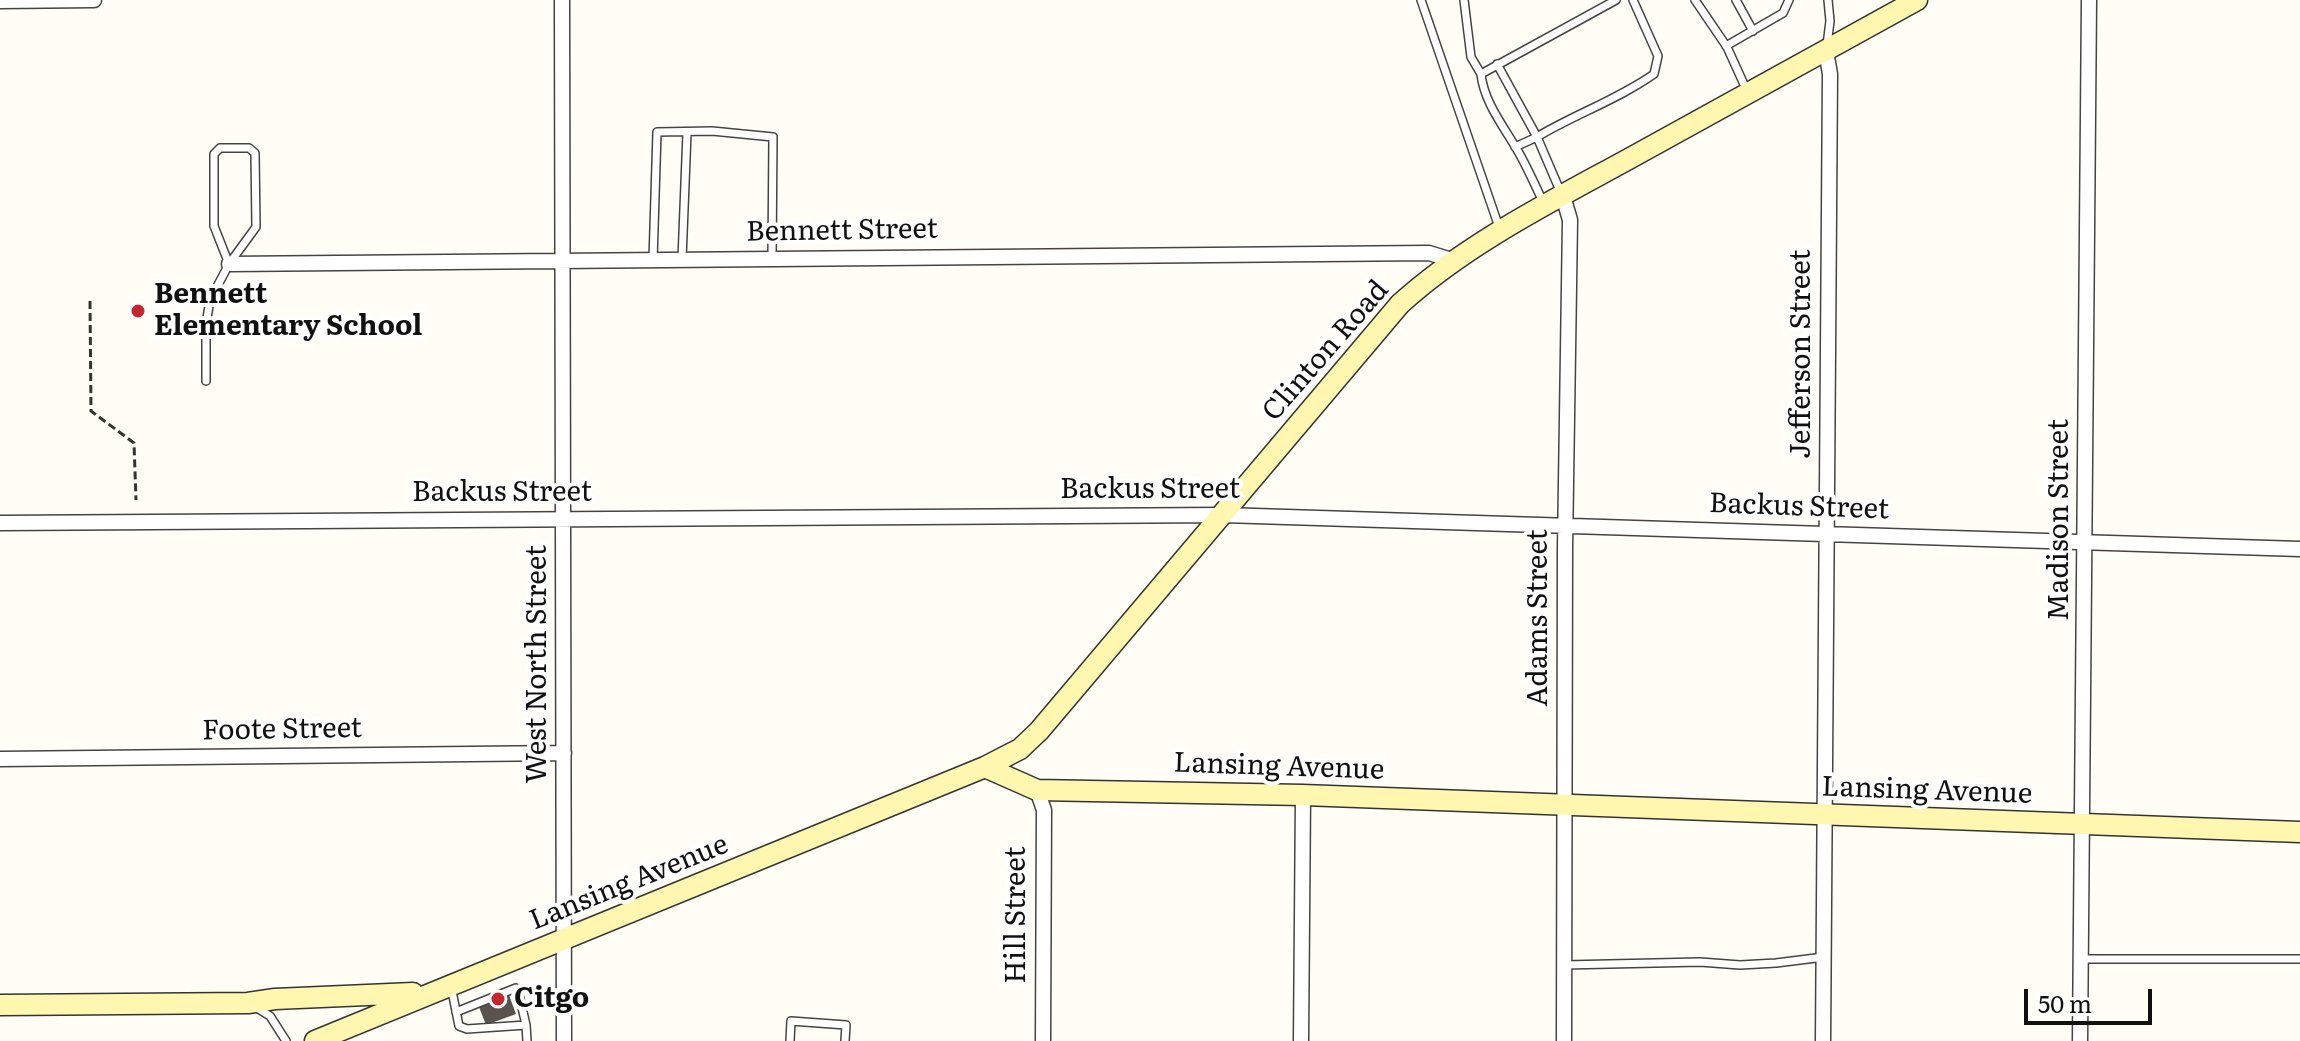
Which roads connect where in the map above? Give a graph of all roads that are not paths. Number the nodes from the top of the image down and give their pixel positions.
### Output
1 (94, 0) edge
2 (562, 0) edge
3 (1421, 0) edge
4 (1464, 0) edge
5 (1616, 0) edge
6 (1633, 0) edge
7 (1695, 0) edge
8 (1736, 0) edge
9 (1789, 0) edge
10 (1828, 0) edge
11 (1917, 0) edge
12 (2089, 0) edge
13 (0, 1) edge
14 (1753, 31) junction
15 (1726, 46) junction
16 (1826, 51) junction
17 (1497, 64) junction
18 (1481, 74) junction
19 (1749, 94) junction
20 (687, 133) junction
21 (1537, 137) junction
22 (1515, 147) junction
23 (1554, 201) junction
24 (1501, 232) junction
25 (772, 257) junction
26 (682, 259) junction
27 (563, 260) junction
28 (653, 260) junction
29 (1455, 261) junction
30 (229, 264) junction
31 (206, 381) dead end
32 (1223, 515) junction
33 (564, 518) junction
34 (0, 523) edge
35 (1565, 525) junction
36 (1827, 534) junction
37 (2086, 543) junction
38 (2300, 549) edge
39 (564, 753) junction
40 (0, 759) edge
41 (985, 767) junction
42 (1037, 790) junction
43 (1303, 795) junction
44 (1565, 805) junction
45 (1824, 816) junction
46 (2083, 824) junction
47 (2300, 832) edge
48 (564, 941) junction
49 (1824, 957) junction
50 (2080, 959) junction
51 (2300, 959) edge
52 (1564, 965) junction
53 (442, 988) junction
54 (564, 998) junction
55 (248, 1003) junction
56 (0, 1005) edge
57 (523, 1006) junction
58 (456, 1012) junction
59 (526, 1025) junction
60 (345, 1035) edge
61 (286, 1041) edge
62 (315, 1041) edge
63 (527, 1041) edge
64 (564, 1041) edge
65 (790, 1041) edge
66 (845, 1041) edge
67 (1043, 1041) edge
68 (1301, 1041) edge
69 (1564, 1041) edge
70 (1823, 1041) edge
71 (2080, 1041) edge

1 - 13 street
2 - 27 street, West North Street
3 - 24 lane
4 - 18 lane
5 - 17 lane
6 - 21 lane
7 - 15 lane
8 - 14 lane
9 - 14 lane
10 - 16 lane
11 - 16 main road, Clinton Road
12 - 37 street, Madison Street
14 - 15 lane
15 - 19 lane
16 - 19 main road, Clinton Road
16 - 36 street, Jefferson Street
17 - 18 lane
17 - 21 lane
18 - 22 lane
19 - 23 main road, Clinton Road
20 - 25 lane
20 - 26 lane
20 - 28 lane
21 - 22 lane
21 - 23 lane
22 - 23 lane
23 - 24 main road, Clinton Road
23 - 35 street, Adams Street
24 - 29 main road, Clinton Road
25 - 26 street, Bennett Street
25 - 29 street, Bennett Street
26 - 28 street, Bennett Street
27 - 28 street, Bennett Street
27 - 30 street, Bennett Street
27 - 33 street, West North Street
29 - 32 main road, Clinton Road
30 - 30 lane
30 - 31 lane
32 - 33 street, Backus Street
32 - 35 street, Backus Street
32 - 41 main road, Clinton Road
33 - 34 street, Backus Street
33 - 39 street, West North Street
35 - 36 street, Backus Street
35 - 44 street, Adams Street
36 - 37 street, Backus Street
36 - 45 street, Jefferson Street
37 - 38 street, Backus Street
37 - 46 street, Madison Street
39 - 40 street, Foote Street
39 - 48 street, West North Street
41 - 42 main road, Lansing Avenue
41 - 48 main road, Lansing Avenue
42 - 43 main road, Lansing Avenue
42 - 67 street, Hill Street
43 - 44 main road, Lansing Avenue
43 - 68 street
44 - 45 main road, Lansing Avenue
44 - 52 street, Adams Street
45 - 46 main road, Lansing Avenue
45 - 49 street, Jefferson Street
46 - 47 main road, Lansing Avenue
46 - 50 street, Madison Street
48 - 53 main road, Lansing Avenue
48 - 54 street, West North Street
49 - 52 lane
49 - 70 street, Jefferson Street
50 - 51 lane
50 - 71 street, Madison Street
52 - 69 street, Adams Street
53 - 55 main road
53 - 58 lane
53 - 60 main road, Lansing Avenue
54 - 57 lane
54 - 64 street, West North Street
55 - 56 main road
55 - 61 lane
57 - 58 lane
57 - 59 lane
58 - 59 lane
59 - 63 lane
60 - 62 main road, Lansing Avenue
65 - 66 lane

